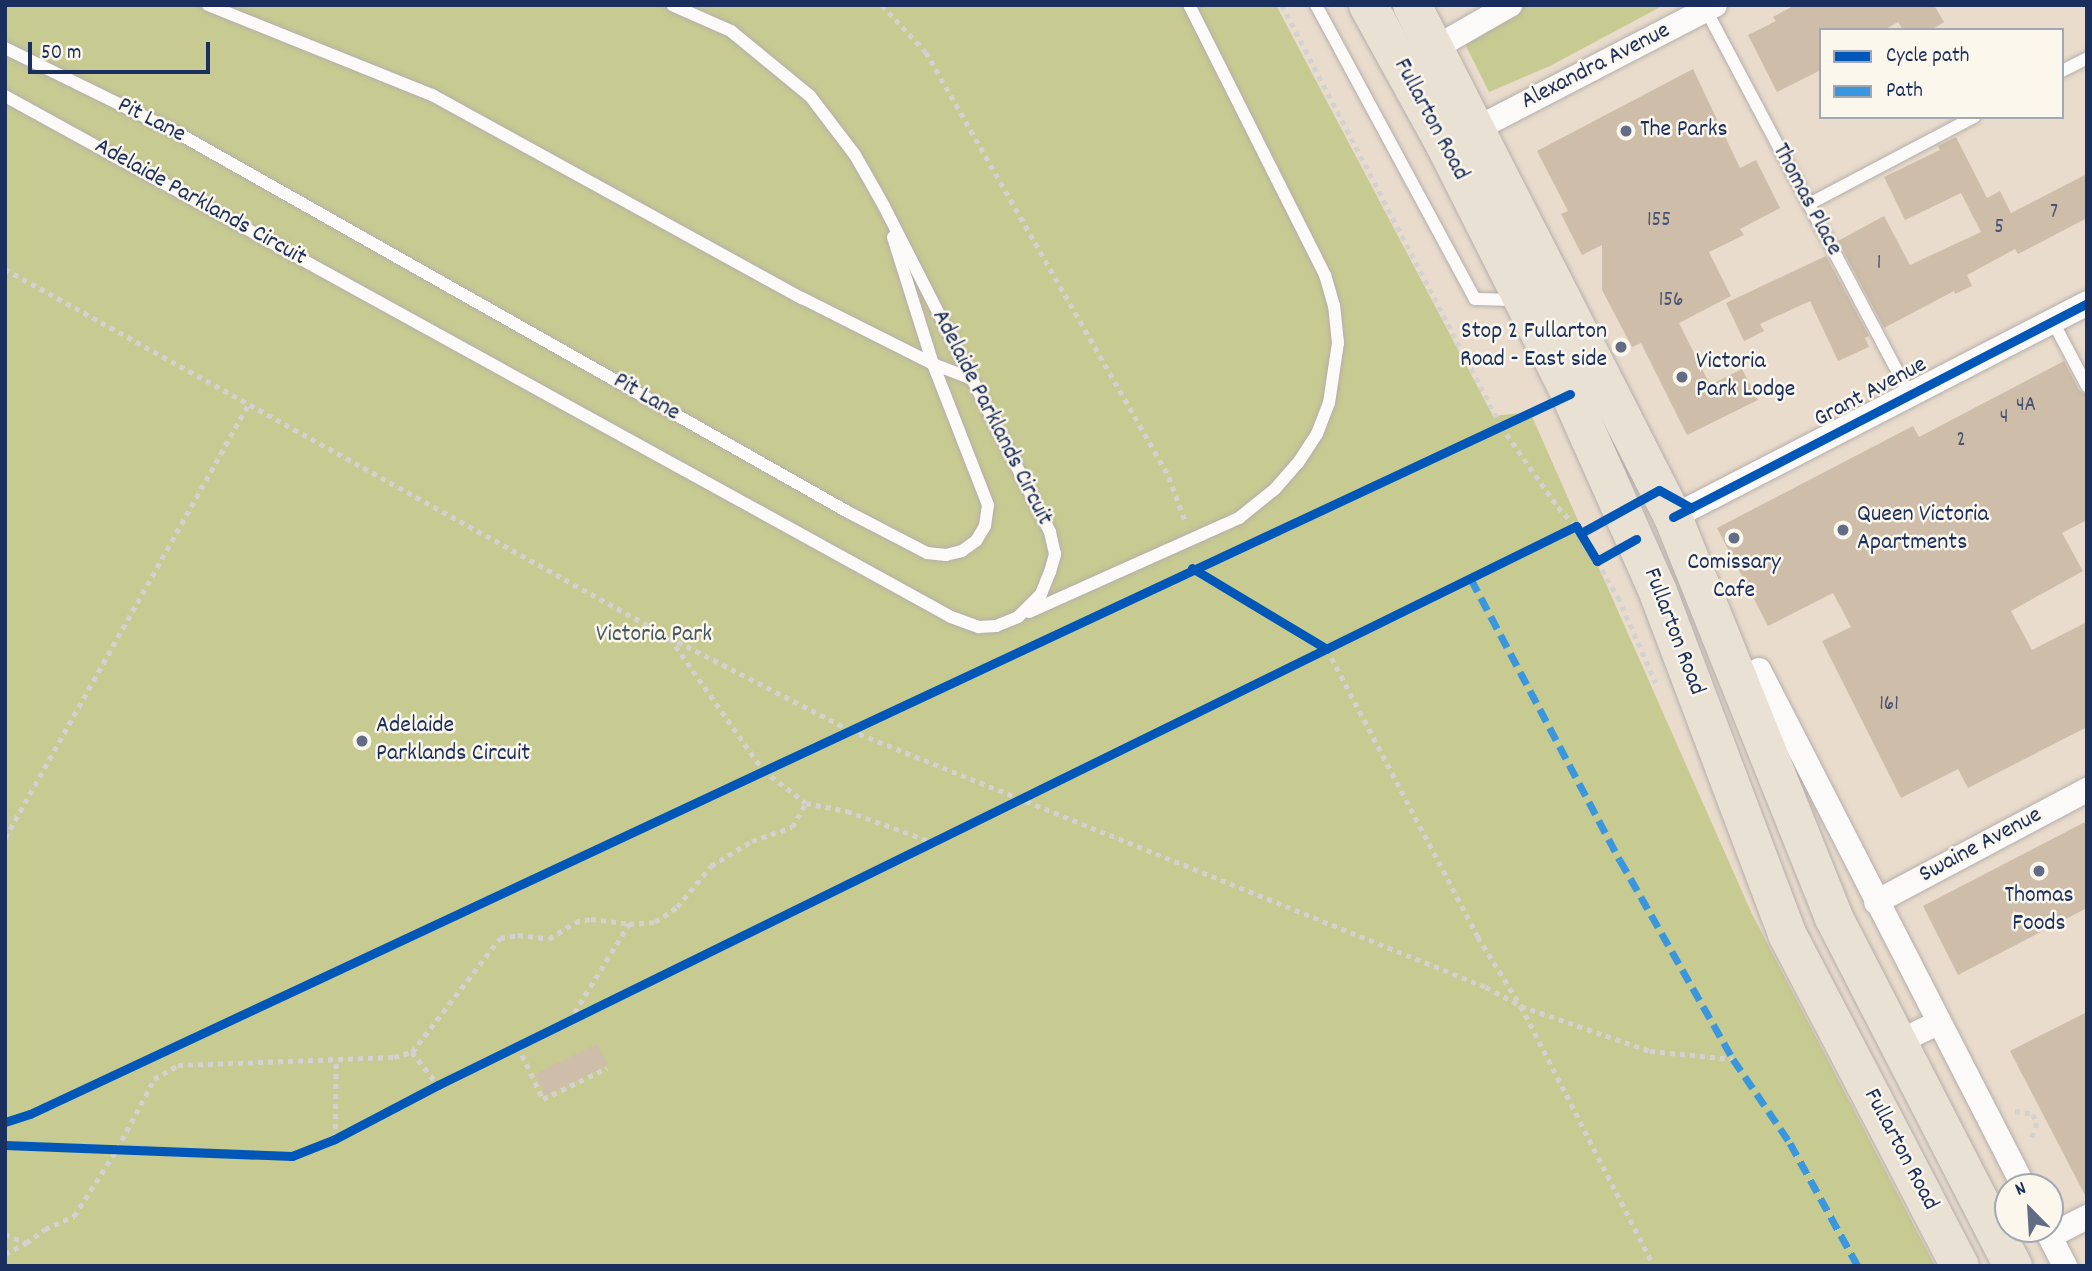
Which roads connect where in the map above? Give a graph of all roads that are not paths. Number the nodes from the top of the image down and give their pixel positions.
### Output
1 (208, 5) edge
2 (672, 5) edge
3 (1189, 5) edge
4 (1316, 5) edge
5 (1368, 5) edge
6 (1412, 5) edge
7 (1510, 5) edge
8 (1708, 7) edge
9 (5, 48) edge
10 (1433, 49) junction
11 (2087, 58) edge
12 (2064, 70) edge
13 (1407, 76) junction
14 (5, 96) edge
15 (1970, 119) edge
16 (1476, 129) junction
17 (1809, 204) junction
18 (884, 206) junction
19 (1523, 300) junction
20 (2087, 303) edge
21 (2052, 320) junction
22 (933, 364) junction
23 (969, 378) junction
24 (2087, 386) edge
25 (1909, 394) junction
26 (1673, 517) junction
27 (1630, 524) junction
28 (1018, 617) junction
29 (1759, 670) dead end
30 (2087, 790) edge
31 (1876, 902) junction
32 (1938, 1023) junction
33 (1898, 1042) junction
34 (1856, 1065) junction
35 (2017, 1173) edge
36 (2087, 1217) edge
37 (2064, 1226) edge
38 (2053, 1243) edge
39 (1960, 1266) edge
40 (2012, 1266) edge
41 (2065, 1266) edge

1 - 22 lane
2 - 18 lane, Adelaide Parklands Circuit
3 - 28 lane
4 - 19 lane
5 - 13 highway, Fullarton Road
6 - 10 highway, Fullarton Road
7 - 10 street
8 - 16 street, Alexandra Avenue
8 - 17 lane, Thomas Place
9 - 22 lane, Pit Lane
10 - 13 highway
10 - 16 highway, Fullarton Road
11 - 12 lane
13 - 19 highway, Fullarton Road
14 - 28 lane, Adelaide Parklands Circuit
15 - 17 lane
16 - 26 highway, Fullarton Road
17 - 25 lane, Thomas Place
18 - 22 lane, Pit Lane
18 - 23 lane, Adelaide Parklands Circuit
19 - 27 highway, Fullarton Road
20 - 21 street, Grant Avenue
21 - 24 lane
21 - 25 street, Grant Avenue
22 - 23 lane
23 - 28 lane, Adelaide Parklands Circuit
25 - 26 street, Grant Avenue
26 - 27 highway
26 - 33 highway, Fullarton Road
27 - 34 highway, Fullarton Road
29 - 31 street
30 - 31 street, Swaine Avenue
31 - 32 street
32 - 33 street
32 - 35 street
33 - 34 highway
33 - 40 highway, Fullarton Road
34 - 39 highway, Fullarton Road
36 - 37 street
38 - 41 street

